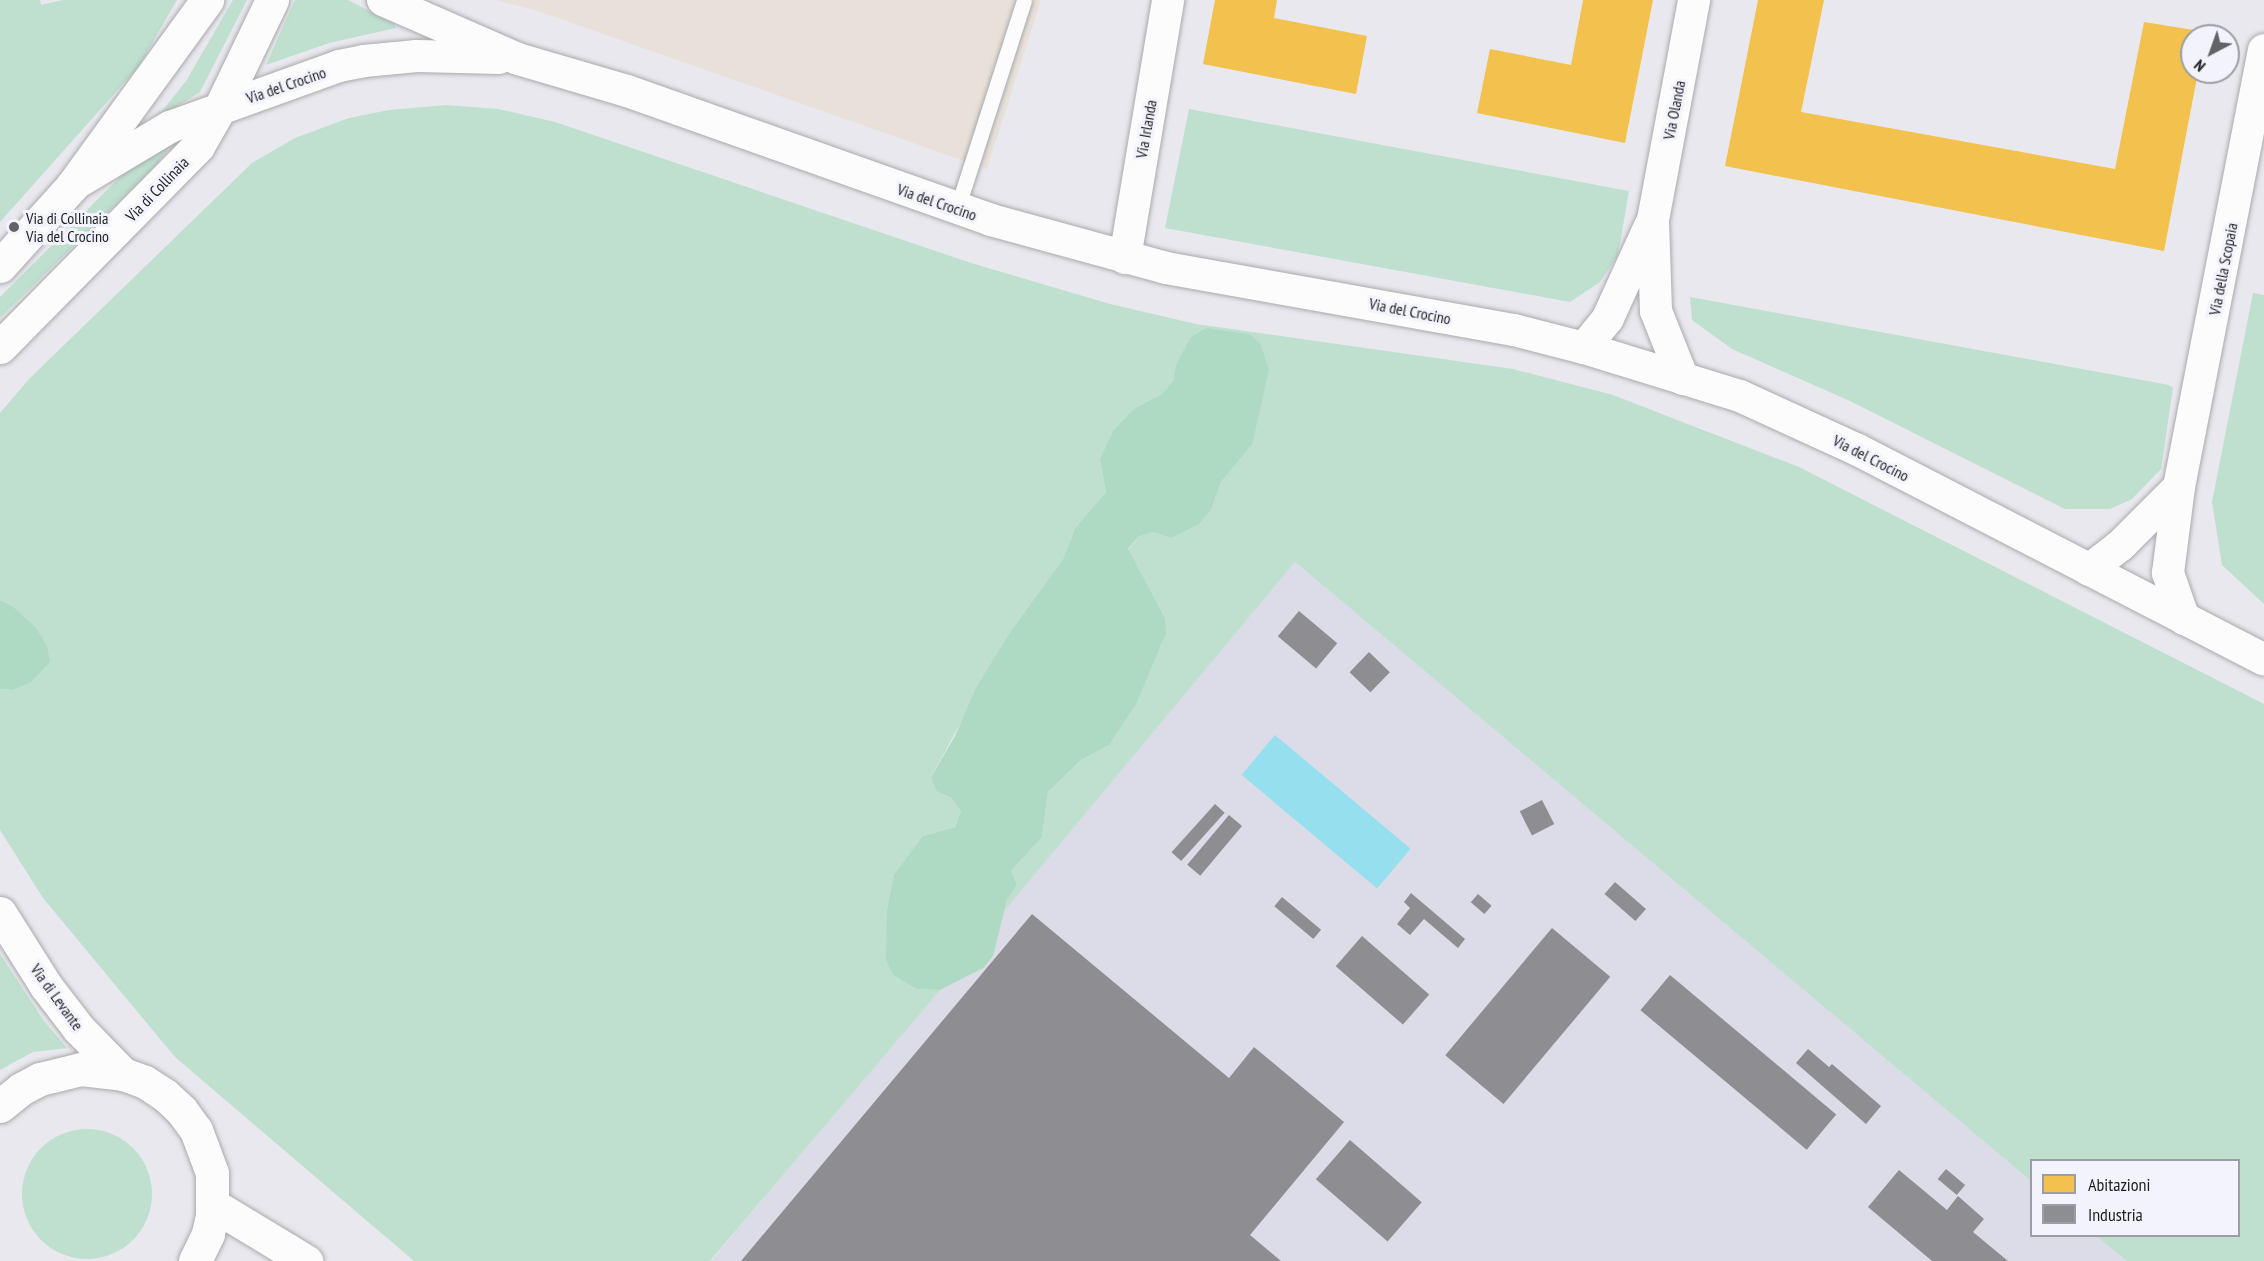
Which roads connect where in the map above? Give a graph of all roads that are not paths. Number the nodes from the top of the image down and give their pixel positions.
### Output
1 (207, 0) edge
2 (273, 0) edge
3 (383, 0) edge
4 (1024, 0) edge
5 (1168, 0) edge
6 (1694, 0) edge
7 (2264, 50) edge
8 (519, 58) junction
9 (221, 106) junction
10 (72, 186) junction
11 (957, 209) junction
12 (1653, 220) junction
13 (1125, 258) junction
14 (0, 266) edge
15 (0, 347) edge
16 (1584, 348) junction
17 (1683, 379) junction
18 (2179, 487) junction
19 (2089, 570) junction
20 (2184, 619) junction
21 (2264, 660) edge
22 (0, 913) edge
23 (123, 1074) junction
24 (0, 1107) edge
25 (213, 1205) junction
26 (195, 1261) edge
27 (306, 1261) edge

1 - 10 street
2 - 9 street, Via di Collinaia
3 - 8 street, Via del Crocino
4 - 11 lane
5 - 13 street, Via Irlanda
6 - 12 street, Via Olanda
7 - 18 street, Via della Scopaia
8 - 9 street, Via del Crocino
8 - 11 street, Via del Crocino
9 - 10 street, Via del Crocino
9 - 15 street, Via di Collinaia
10 - 14 street
11 - 13 street, Via del Crocino
12 - 16 street, Via Olanda
12 - 17 street, Via Olanda
13 - 16 street, Via del Crocino
16 - 17 street, Via del Crocino
17 - 19 street, Via del Crocino
18 - 19 street
18 - 20 street, Via della Scopaia
19 - 20 street, Via del Crocino
20 - 21 street, Via del Crocino
22 - 23 street, Via di Levante
23 - 24 street, Via di Levante
23 - 25 street, Via di Levante
25 - 26 street, Via di Levante
25 - 27 street

